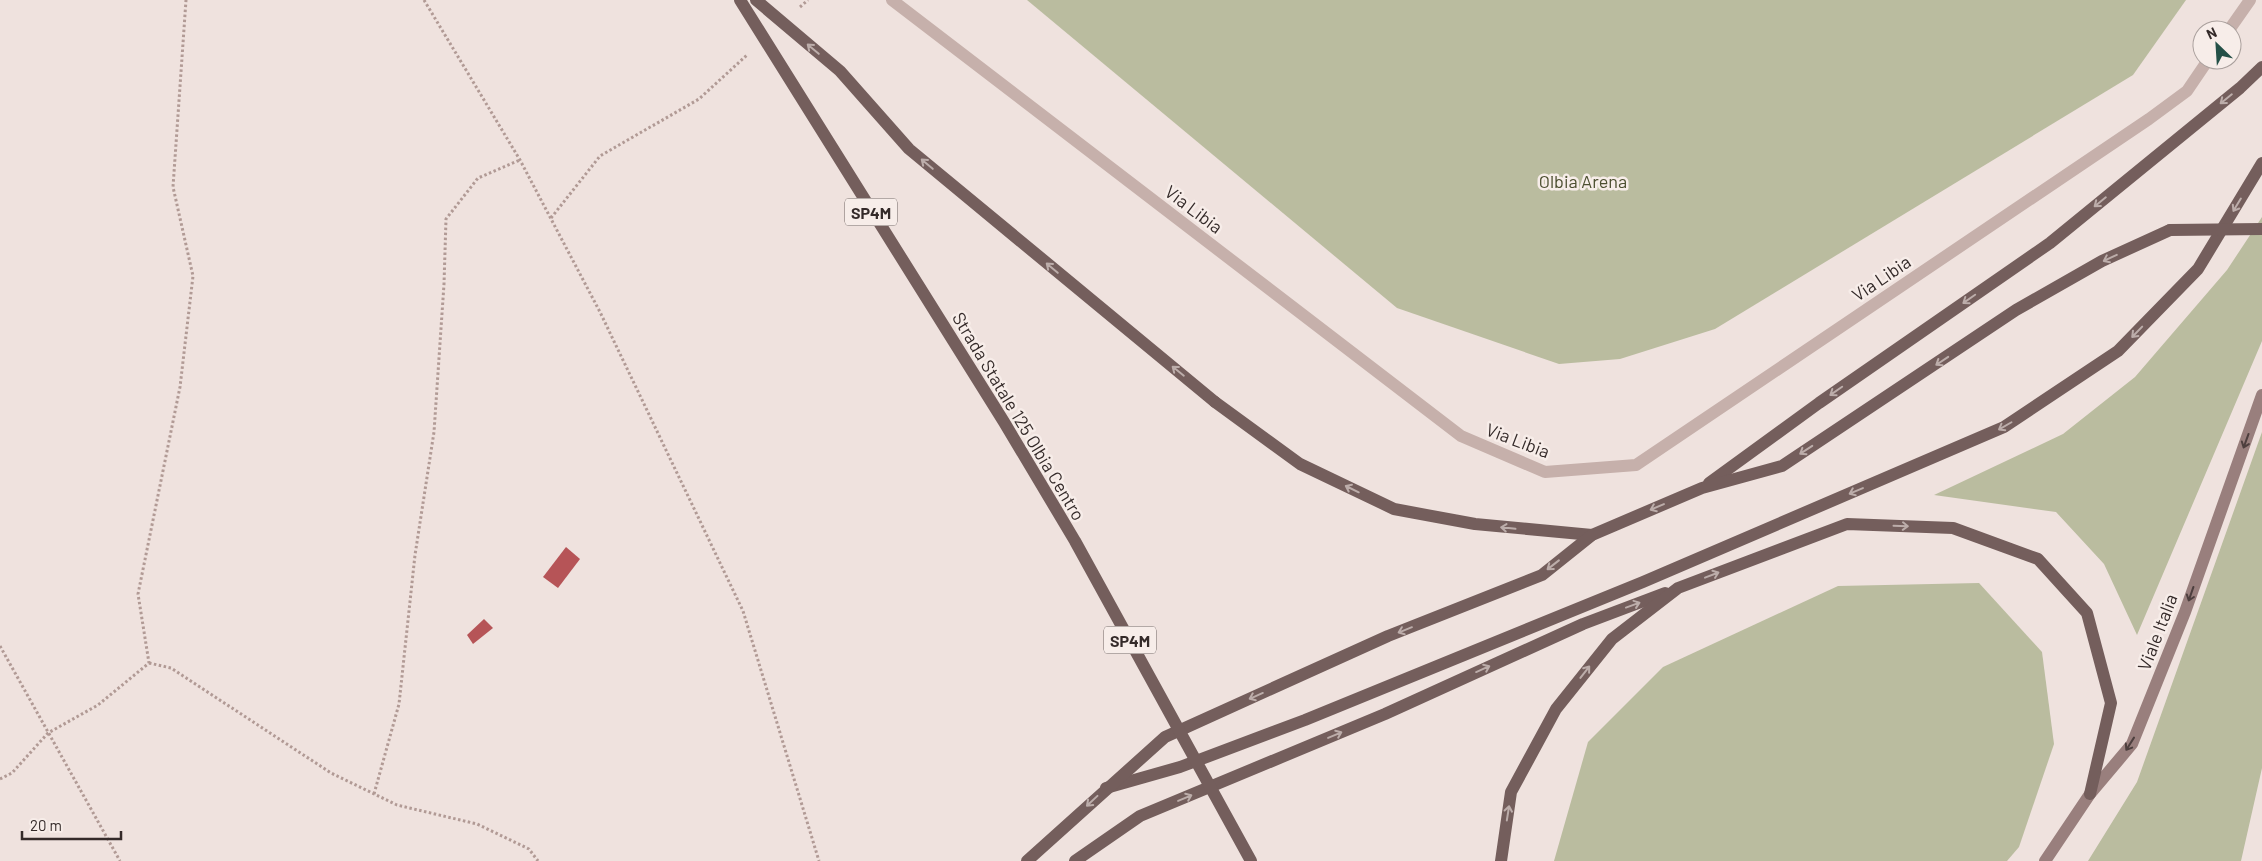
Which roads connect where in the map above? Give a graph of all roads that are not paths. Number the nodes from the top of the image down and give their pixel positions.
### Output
1 (740, 0) edge
2 (756, 0) edge
3 (892, 0) edge
4 (2250, 0) edge
5 (2236, 20) edge
6 (2262, 67) edge
7 (2201, 70) edge
8 (2262, 163) edge
9 (2262, 229) edge
10 (2262, 395) edge
11 (1702, 488) junction
12 (1592, 535) junction
13 (1678, 588) junction
14 (1106, 788) junction
15 (2090, 794) junction
16 (1027, 861) edge
17 (1075, 861) edge
18 (1251, 861) edge
19 (1501, 861) edge
20 (2045, 861) edge

1 - 18 main road, Strada Statale 125 Olbia Centro / SP4M, bridge
12 -> 2 main road, bridge
3 - 7 street, Via Libia
4 - 5 street
6 -> 11 main road
8 -> 14 main road
9 -> 11 main road, bridge
10 -> 15 main road, Viale Italia
11 -> 12 main road
12 -> 14 main road
13 -> 15 main road
17 -> 13 main road
19 -> 13 main road
14 -> 16 main road
15 - 20 main road, Viale Italia

